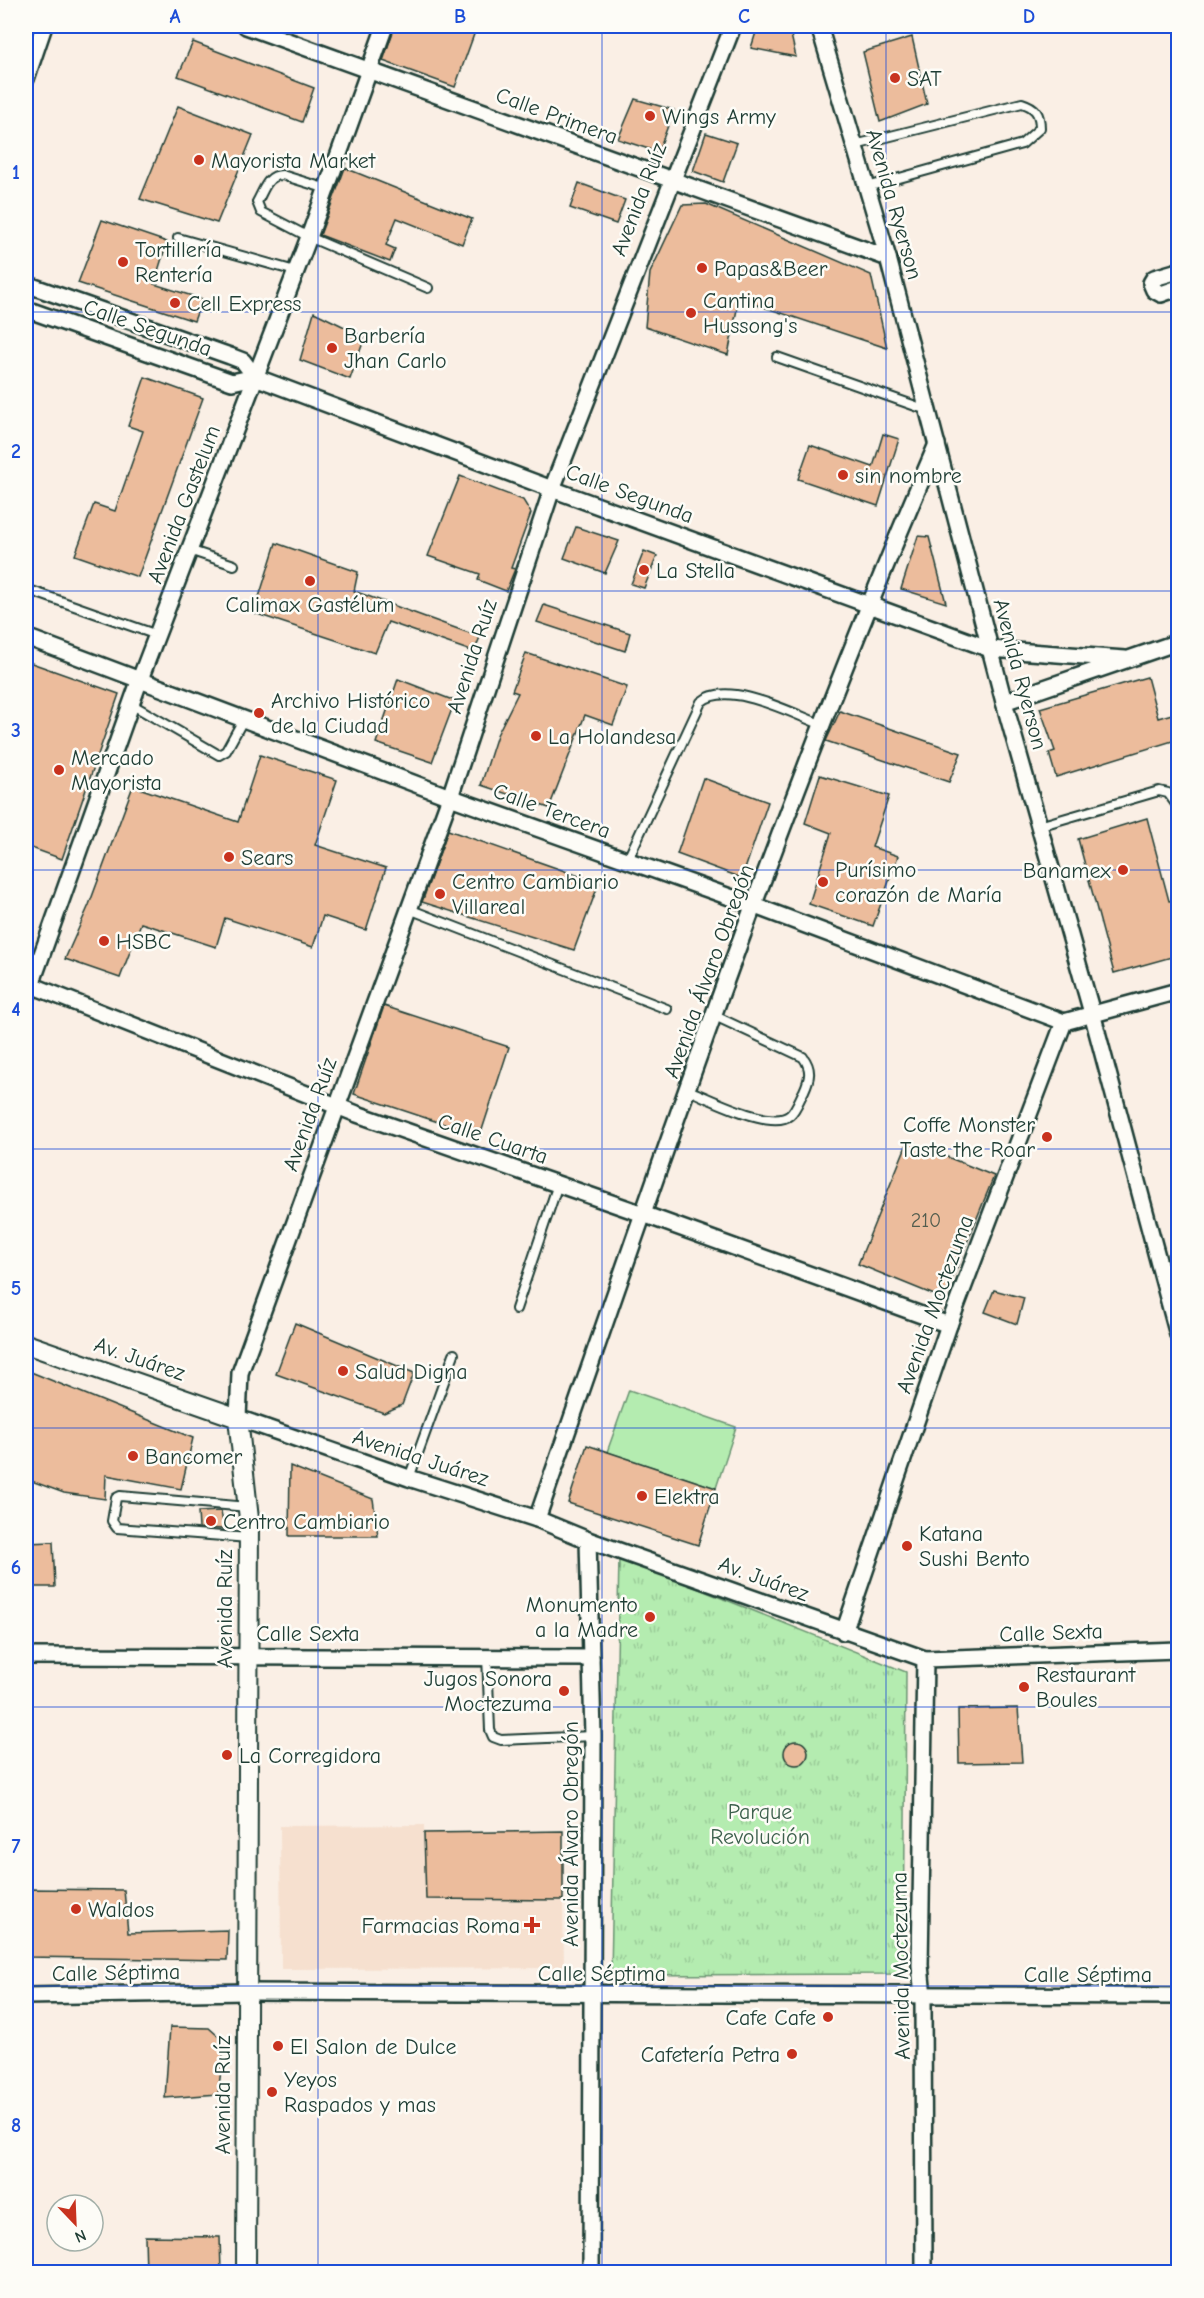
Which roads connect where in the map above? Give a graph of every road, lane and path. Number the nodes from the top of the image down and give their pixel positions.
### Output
1 (44, 26) edge
2 (246, 26) edge
3 (385, 26) edge
4 (733, 26) edge
5 (819, 26) edge
6 (368, 70) junction
7 (26, 79) edge
8 (855, 145) junction
9 (671, 181) junction
10 (867, 187) junction
11 (324, 188) junction
12 (309, 237) junction
13 (178, 238) dead end
14 (888, 258) junction
15 (296, 271) junction
16 (1179, 271) edge
17 (26, 284) edge
18 (428, 288) dead end
19 (1179, 288) edge
20 (26, 309) edge
21 (777, 357) dead end
22 (255, 377) junction
23 (928, 410) junction
24 (937, 444) junction
25 (552, 489) junction
26 (189, 550) junction
27 (234, 565) dead end
28 (26, 589) edge
29 (868, 603) junction
30 (157, 635) junction
31 (26, 637) edge
32 (1179, 642) edge
33 (990, 649) junction
34 (1125, 659) junction
35 (140, 679) junction
36 (1004, 702) junction
37 (131, 704) junction
38 (243, 720) junction
39 (823, 725) junction
40 (450, 797) junction
41 (1179, 807) edge
42 (1039, 826) junction
43 (627, 861) junction
44 (755, 906) junction
45 (409, 909) junction
46 (27, 989) edge
47 (1179, 991) edge
48 (667, 1009) dead end
49 (1092, 1013) junction
50 (715, 1016) junction
51 (1064, 1022) junction
52 (688, 1090) junction
53 (338, 1106) junction
54 (558, 1184) junction
55 (643, 1214) junction
56 (516, 1309) dead end
57 (949, 1325) junction
58 (1178, 1335) edge
59 (26, 1344) edge
60 (454, 1354) dead end
61 (238, 1418) junction
62 (409, 1478) junction
63 (248, 1507) junction
64 (537, 1519) junction
65 (249, 1538) junction
66 (588, 1540) junction
67 (844, 1632) junction
68 (1179, 1650) edge
69 (487, 1655) junction
70 (26, 1656) edge
71 (248, 1656) junction
72 (591, 1658) junction
73 (925, 1659) junction
74 (593, 1736) junction
75 (246, 1992) junction
76 (592, 1995) junction
77 (26, 1996) edge
78 (923, 1996) junction
79 (1179, 1996) edge
80 (246, 2272) edge
81 (591, 2272) edge
82 (924, 2272) edge

1 - 7 street
2 - 6 street, Calle Primera
3 - 6 street, Avenida Gastelum
4 - 9 street, Avenida Ruíz
5 - 8 street, Avenida Ryerson
6 - 9 street, Calle Primera
6 - 11 street, Avenida Gastelum
8 - 10 street, Avenida Ryerson
8 - 10 lane
9 - 14 street, Calle Primera
9 - 25 street, Avenida Ruíz
10 - 14 street, Avenida Ryerson
11 - 12 street, Avenida Gastelum
11 - 12 lane
12 - 15 street, Avenida Gastelum
12 - 18 lane
13 - 15 lane
14 - 23 street, Avenida Ryerson
15 - 22 street, Avenida Gastelum
16 - 19 street
17 - 22 street, Calle Segunda
20 - 22 street, Calle Segunda
21 - 23 lane
22 - 25 street, Calle Segunda
22 - 26 street, Avenida Gastelum
23 - 24 street, Avenida Ryerson
24 - 29 street, Avenida Álvaro Obregón
24 - 33 street, Avenida Ryerson
25 - 29 street, Calle Segunda
25 - 40 street, Avenida Ruíz
26 - 27 lane
26 - 30 street, Avenida Gastelum
28 - 30 lane
29 - 33 street, Calle Segunda
29 - 39 street, Avenida Álvaro Obregón
30 - 35 street, Avenida Gastelum
31 - 35 street, Calle Tercera
32 - 34 street
33 - 34 street, Calle Segunda
33 - 36 street, Avenida Ryerson
34 - 36 street
35 - 37 street, Avenida Gastelum
35 - 38 street, Calle Tercera
36 - 42 street, Avenida Ryerson
37 - 38 lane
37 - 46 street, Avenida Gastelum
38 - 40 street, Calle Tercera
39 - 43 lane
39 - 44 street, Avenida Álvaro Obregón
40 - 43 street, Calle Tercera
40 - 45 street, Avenida Ruíz
41 - 42 lane
42 - 49 street, Avenida Ryerson
43 - 44 street, Calle Tercera
44 - 50 street, Avenida Álvaro Obregón
44 - 51 street, Calle Tercera
45 - 48 lane
45 - 53 street, Avenida Ruíz
46 - 53 street, Calle Cuarta
47 - 49 street
49 - 51 street
49 - 58 street, Avenida Ryerson
50 - 52 street, Avenida Álvaro Obregón
50 - 52 lane
51 - 57 street, Avenida Moctezuma
52 - 55 street, Avenida Álvaro Obregón
53 - 54 street, Calle Cuarta
53 - 61 street, Avenida Ruíz
54 - 55 street, Calle Cuarta
54 - 56 lane
55 - 57 street, Calle Cuarta
55 - 64 street, Avenida Álvaro Obregón
57 - 67 street, Avenida Moctezuma
59 - 61 street, Av. Juárez
60 - 62 lane
61 - 62 street, Avenida Juárez
61 - 63 street, Avenida Ruíz
62 - 64 street, Avenida Juárez
63 - 65 street, Avenida Ruíz
63 - 65 lane
64 - 66 street, Avenida Juárez
65 - 71 street, Avenida Ruíz
66 - 67 street, Av. Juárez
66 - 72 street, Avenida Álvaro Obregón
67 - 73 street, Av. Juárez
68 - 73 street, Calle Sexta
69 - 71 street, Calle Sexta
69 - 72 street, Calle Sexta
69 - 74 lane
70 - 71 street, Calle Sexta
71 - 75 street, Avenida Ruíz
72 - 74 street, Avenida Álvaro Obregón
73 - 78 street, Avenida Moctezuma
74 - 76 street, Avenida Álvaro Obregón
75 - 76 street, Calle Séptima
75 - 77 street, Calle Séptima
75 - 80 street, Avenida Ruíz
76 - 78 street, Calle Séptima
76 - 81 street, Avenida Álvaro Obregón
78 - 79 street, Calle Séptima
78 - 82 street, Avenida Moctezuma

